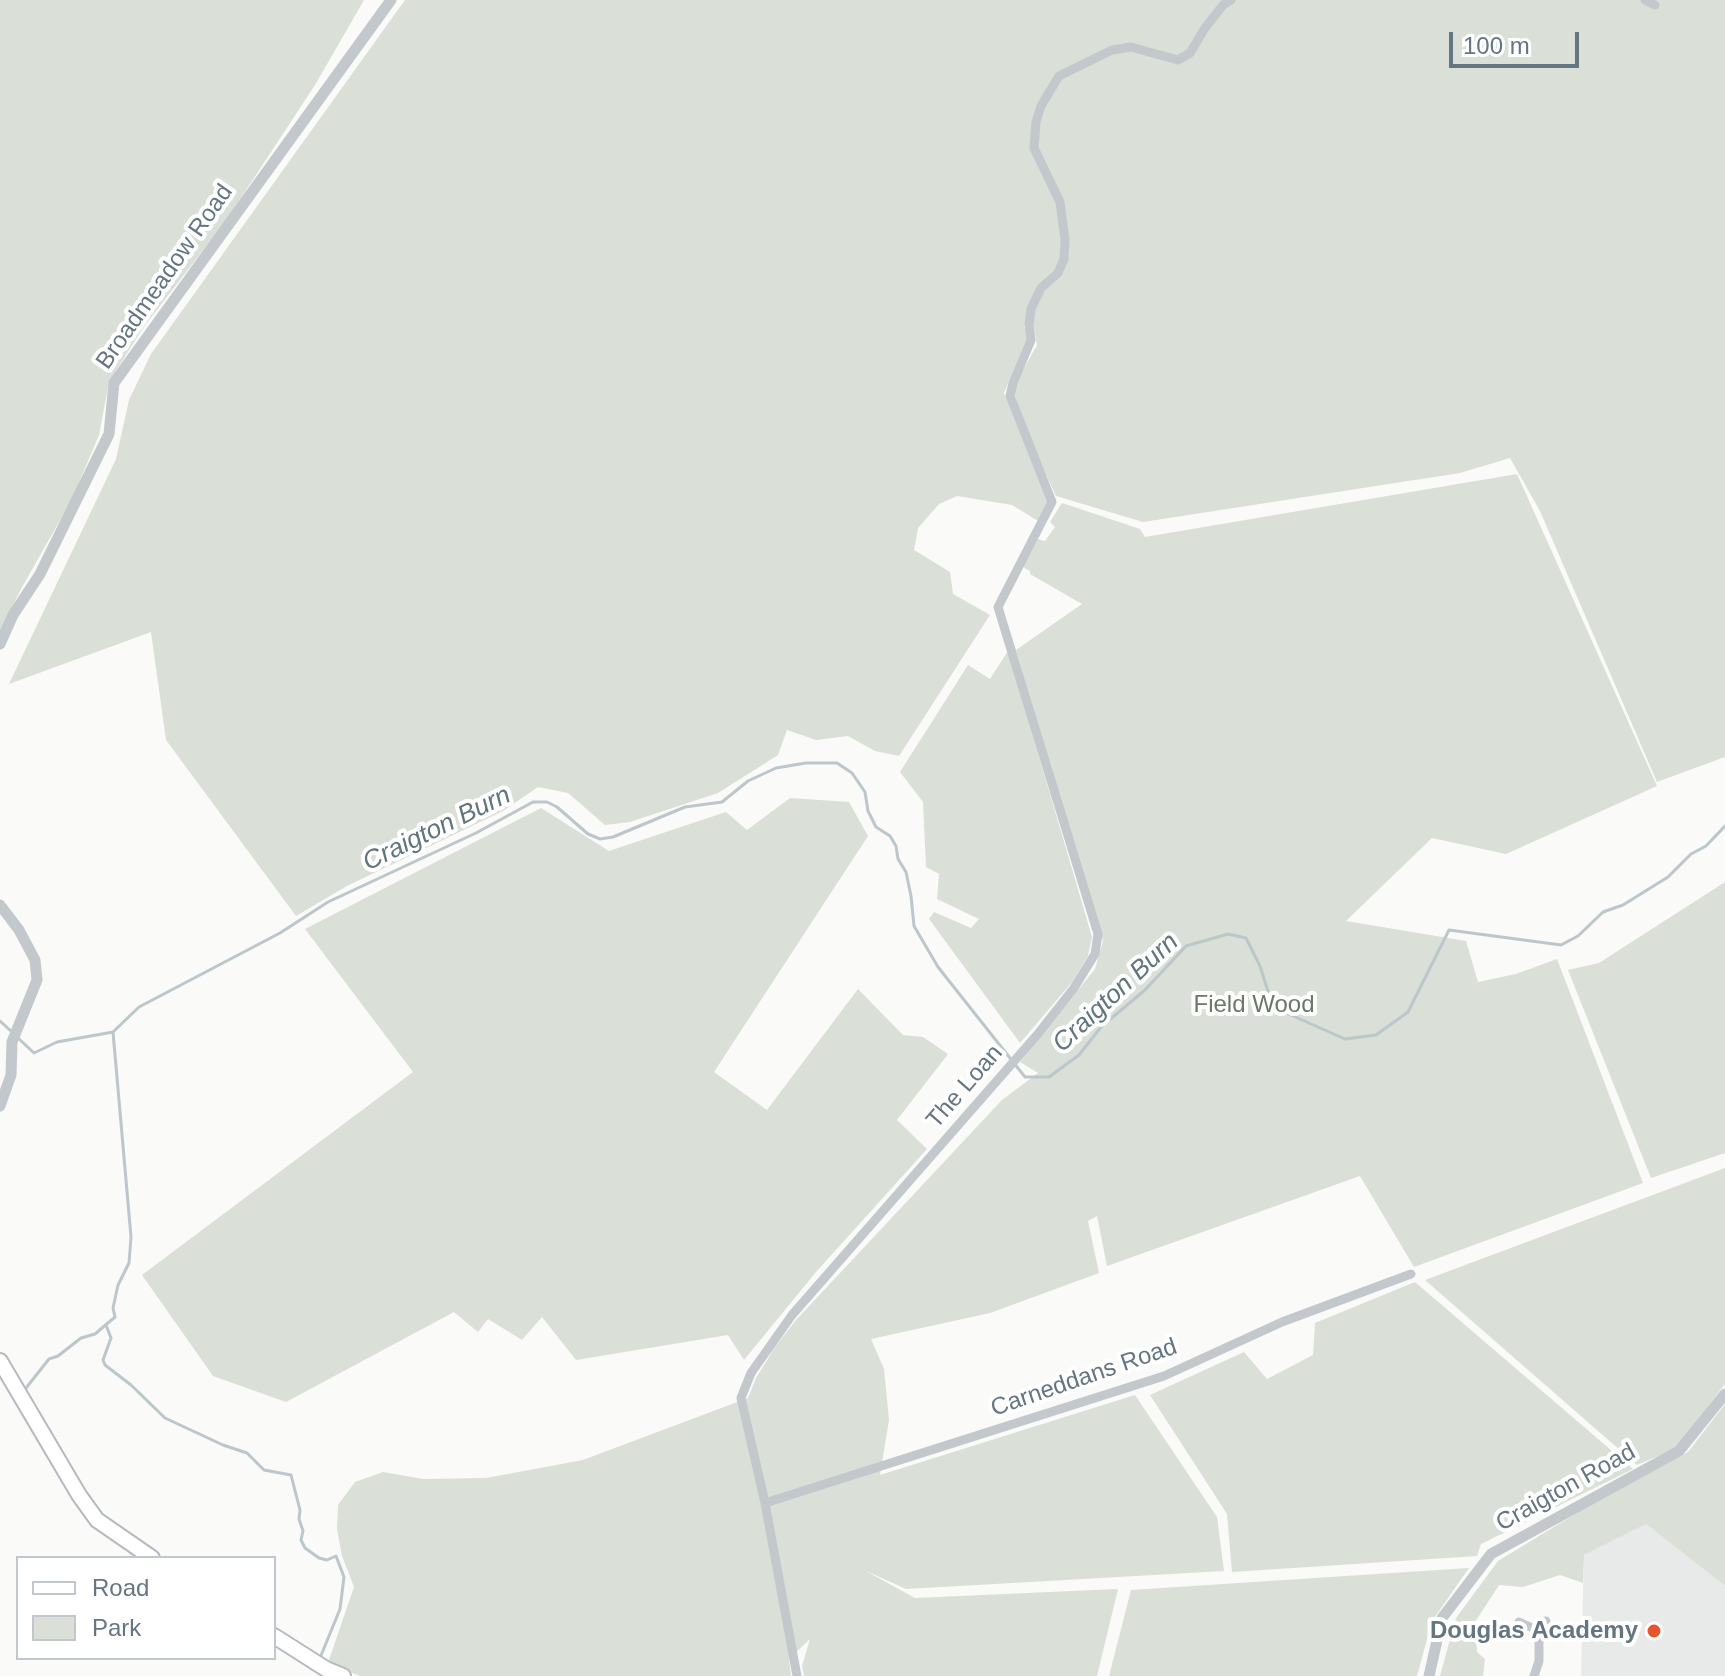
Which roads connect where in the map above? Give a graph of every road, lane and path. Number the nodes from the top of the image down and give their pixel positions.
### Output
1 (391, 0) edge
2 (1231, 0) edge
3 (1645, 0) edge
4 (1655, 5) dead end
5 (0, 644) edge
6 (0, 905) edge
7 (0, 1106) edge
8 (1411, 1274) dead end
9 (0, 1361) edge
10 (1725, 1394) edge
11 (765, 1503) junction
12 (149, 1556) edge
13 (1546, 1621) dead end
14 (1519, 1622) dead end
15 (1537, 1630) junction
16 (276, 1637) edge
17 (343, 1676) edge
18 (797, 1676) edge
19 (1429, 1676) edge
20 (1534, 1676) edge

1 - 5 street, Broadmeadow Road
2 - 11 street, The Loan
3 - 4 street
6 - 7 street
8 - 11 street, Carneddans Road
9 - 12 main road
10 - 19 street, Craigton Road
11 - 18 street, The Loan
13 - 15 street
14 - 15 street
15 - 20 street
16 - 17 main road

